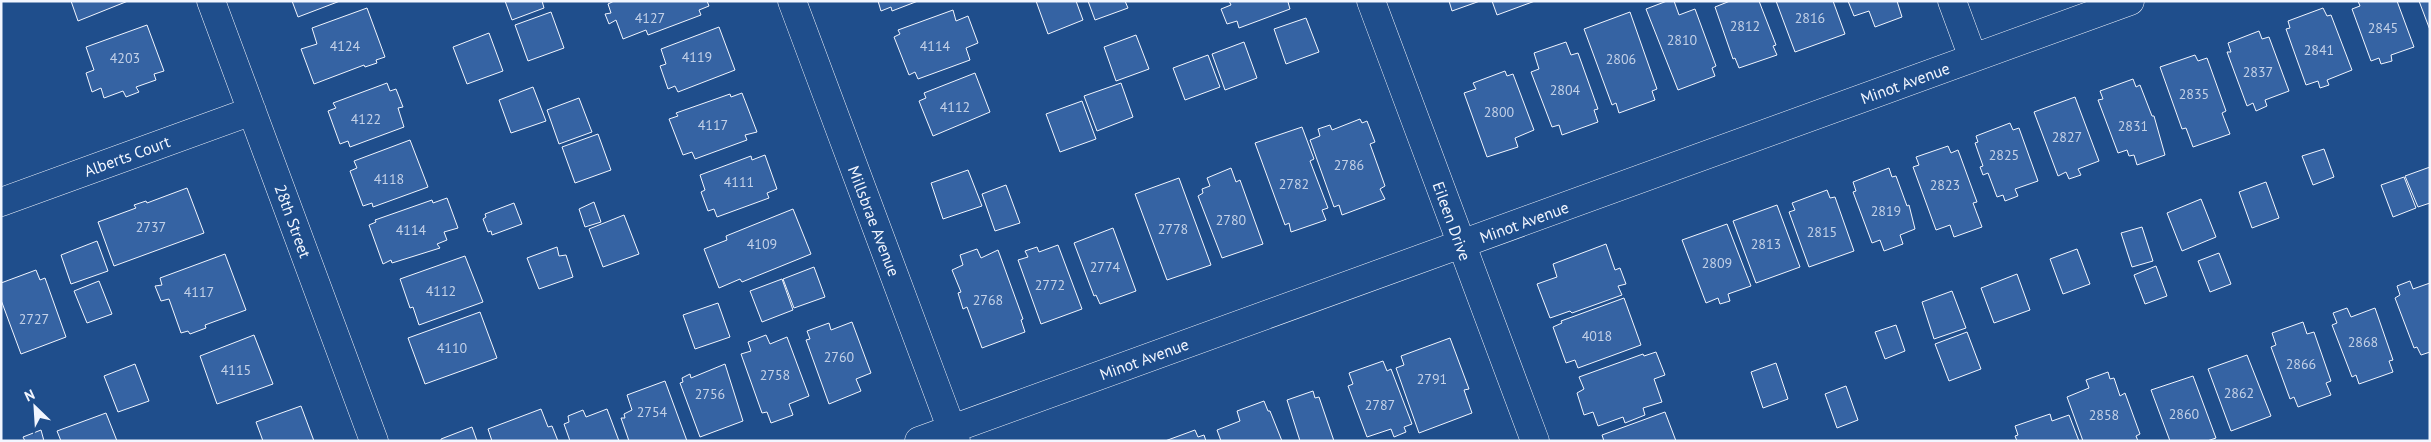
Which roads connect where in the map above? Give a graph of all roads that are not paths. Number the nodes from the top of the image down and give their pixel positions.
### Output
1 (211, 1) edge
2 (792, 1) edge
3 (1371, 1) edge
4 (1952, 1) edge
5 (2130, 1) edge
6 (1973, 58) junction
7 (252, 111) junction
8 (1, 202) edge
9 (1461, 245) junction
10 (954, 435) edge
11 (374, 441) edge
12 (919, 441) edge
13 (1535, 441) edge

1 - 7 street, 28th Street
2 - 10 street, Millsbrae Avenue
3 - 9 street, Eileen Drive
4 - 6 street
5 - 6 street, Minot Avenue
6 - 9 street, Minot Avenue
7 - 8 street, Alberts Court
7 - 11 street, 28th Street
9 - 10 street, Minot Avenue
9 - 13 street, Eileen Drive
10 - 12 street, Minot Avenue

